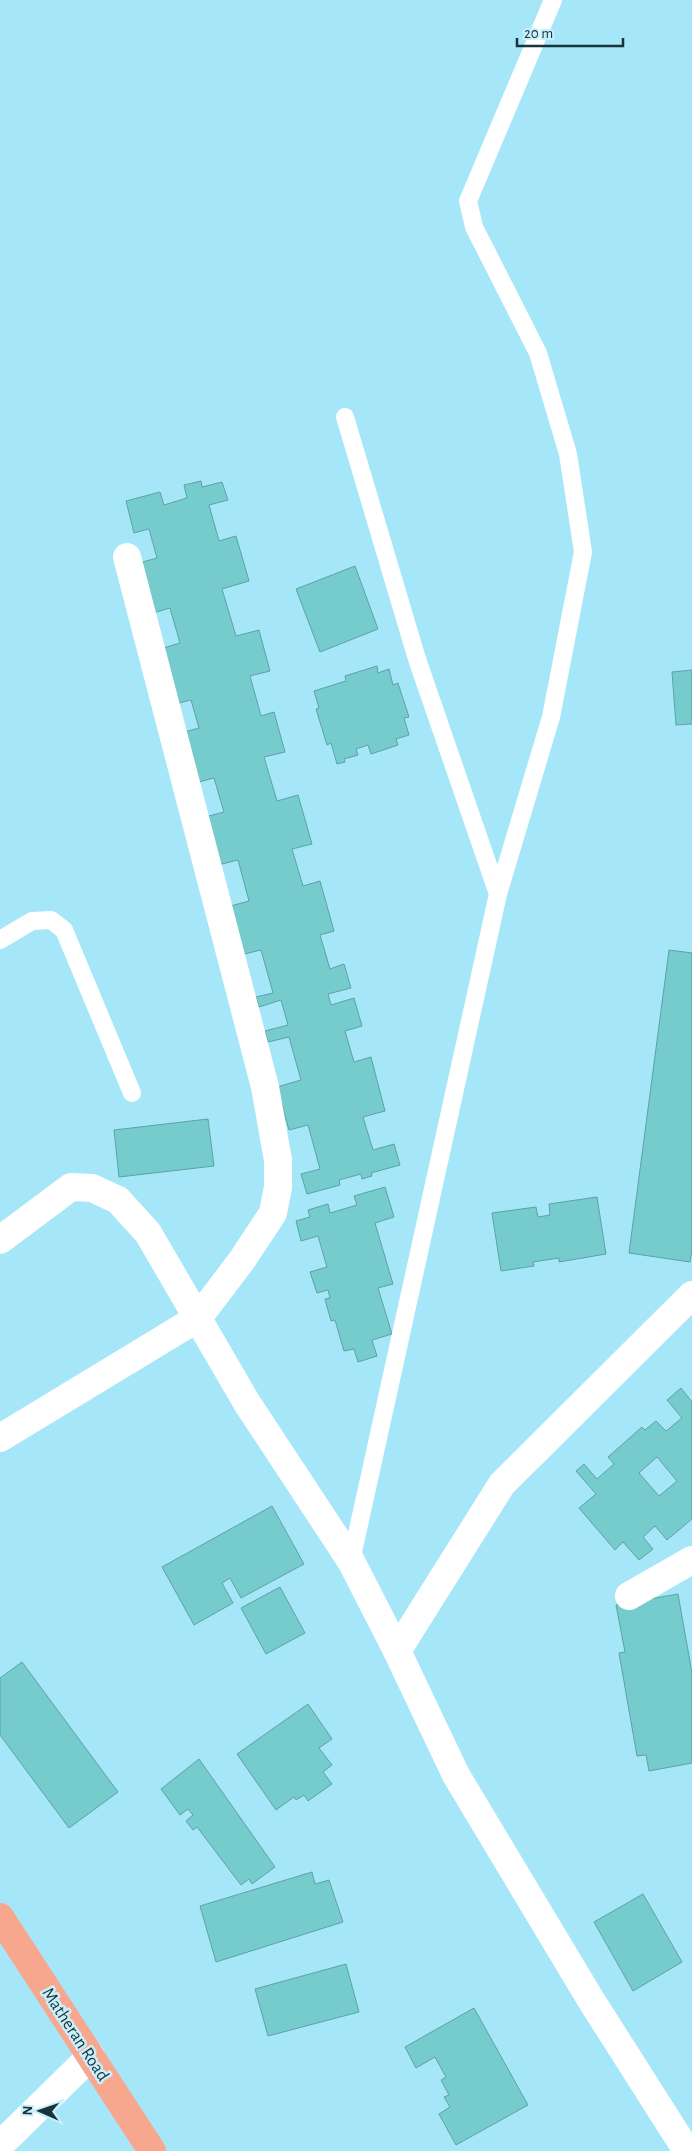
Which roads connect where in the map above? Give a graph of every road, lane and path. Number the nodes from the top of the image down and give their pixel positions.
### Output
1 (553, 0) edge
2 (345, 417) dead end
3 (127, 557) dead end
4 (498, 894) junction
5 (0, 940) edge
6 (132, 1093) dead end
7 (0, 1240) edge
8 (692, 1295) edge
9 (198, 1318) junction
10 (0, 1438) edge
11 (692, 1560) edge
12 (351, 1561) junction
13 (629, 1596) dead end
14 (397, 1651) junction
15 (0, 1917) edge
16 (91, 2056) junction
17 (0, 2145) edge
18 (152, 2151) edge
19 (687, 2151) edge

1 - 4 lane
2 - 4 lane
3 - 9 street
4 - 12 lane
5 - 6 lane
7 - 9 street
8 - 14 street
9 - 10 street
9 - 12 street
11 - 13 street
12 - 14 street
14 - 19 street
15 - 16 main road, Matheran Road
16 - 17 street
16 - 18 main road, Matheran Road

